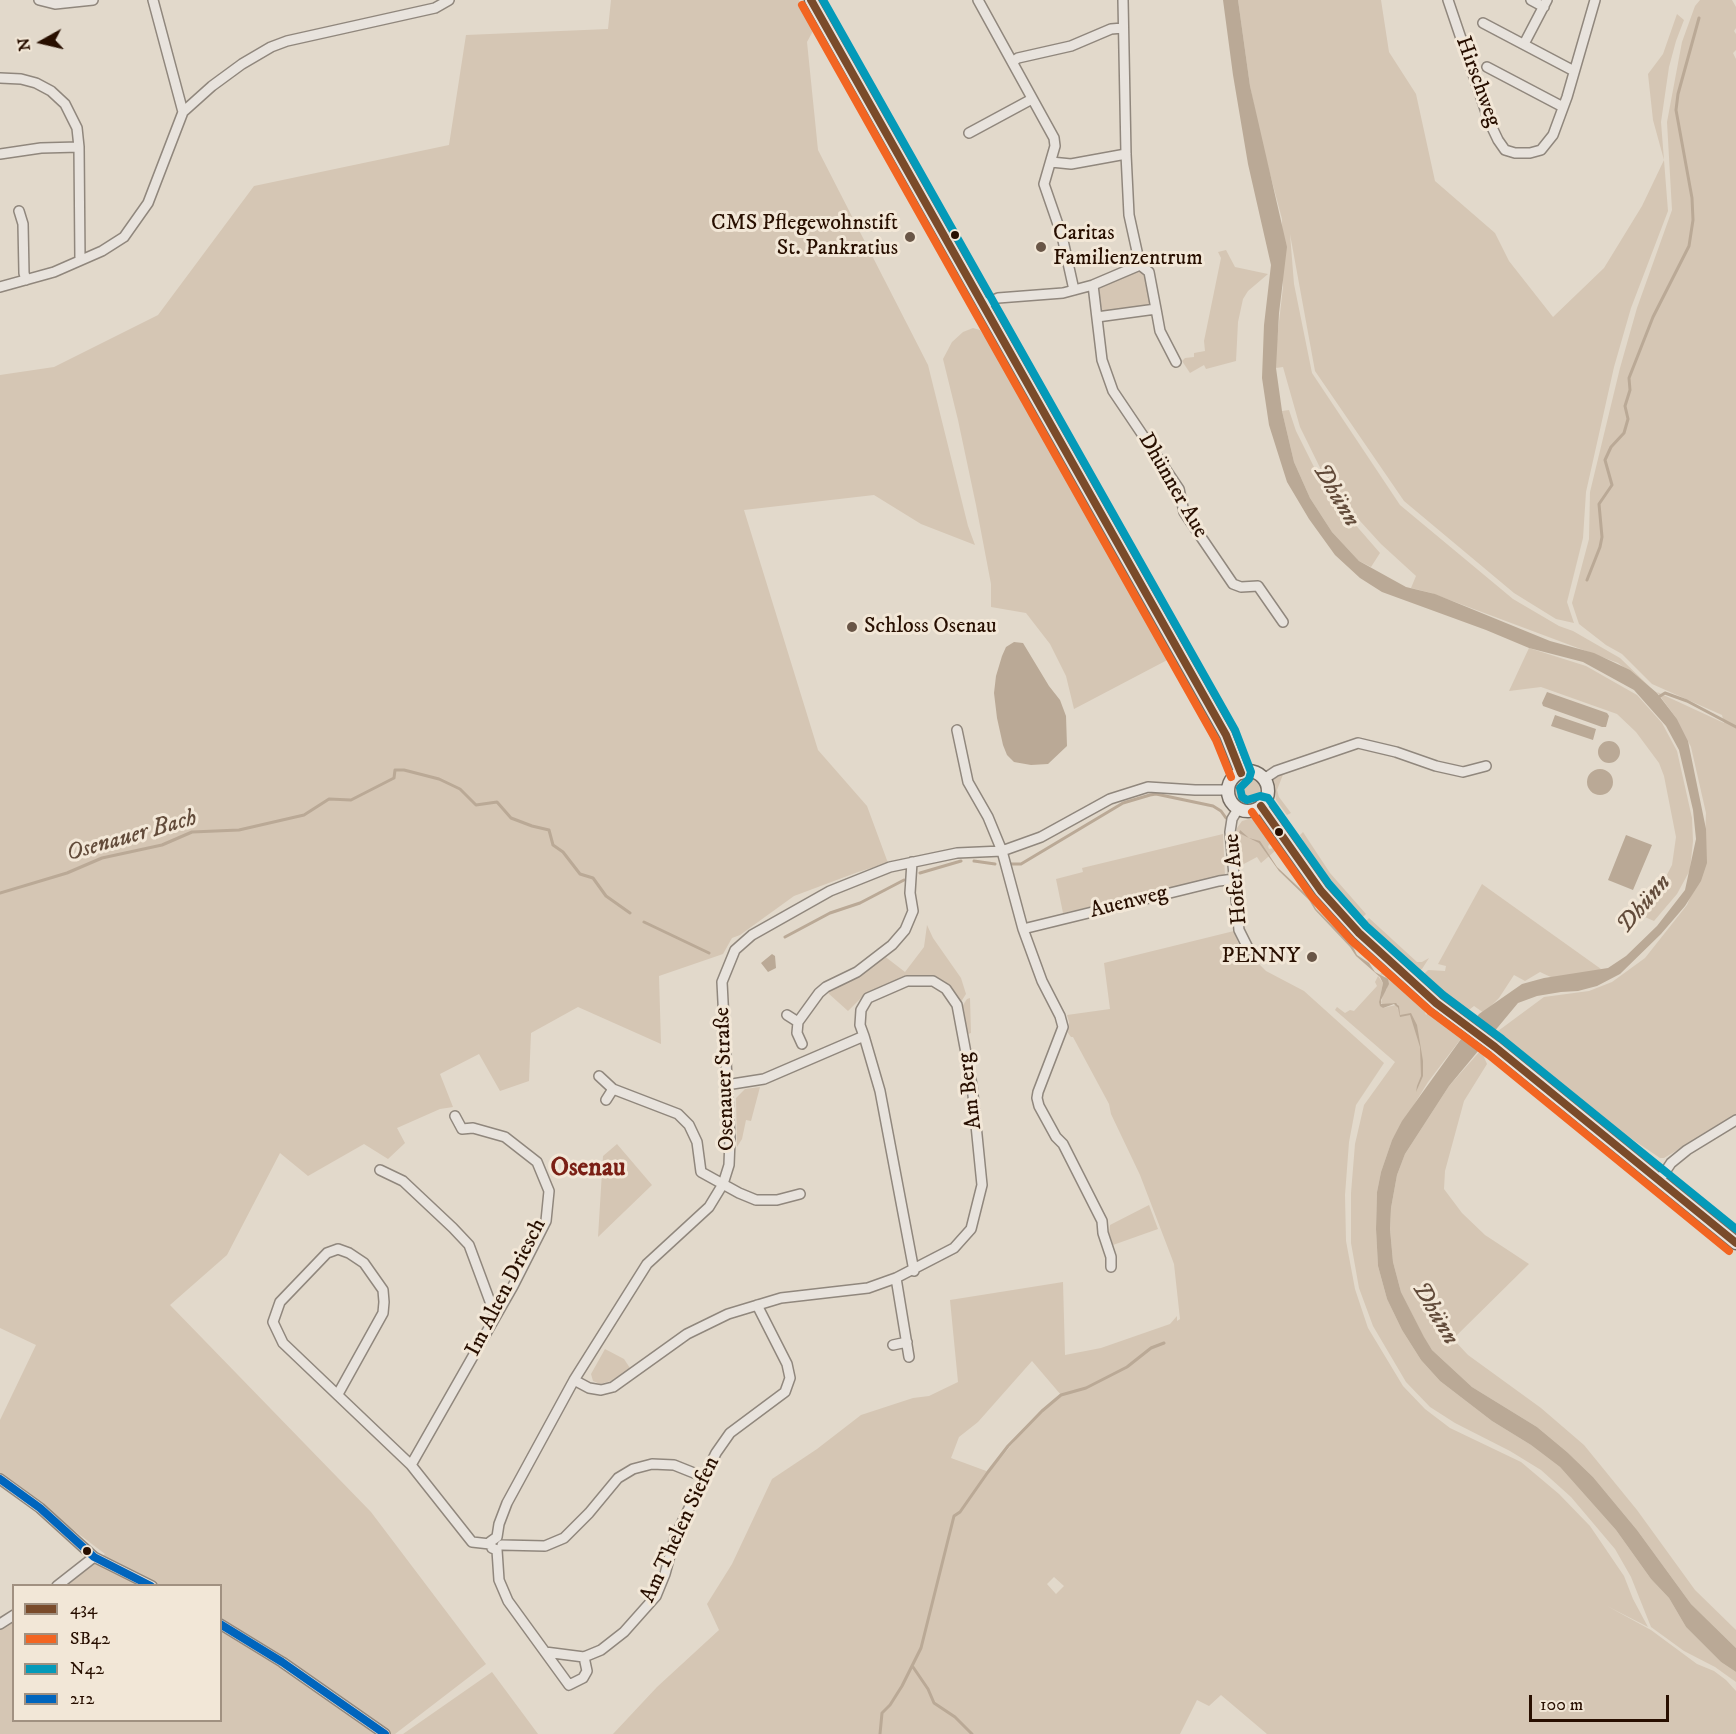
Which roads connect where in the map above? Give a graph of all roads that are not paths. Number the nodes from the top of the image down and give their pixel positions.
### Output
1 (39, 0) edge
2 (93, 0) edge
3 (153, 0) edge
4 (449, 0) edge
5 (811, 0) edge
6 (978, 0) edge
7 (1123, 0) edge
8 (1448, 0) edge
9 (1531, 0) edge
10 (1595, 0) edge
11 (1545, 3) edge
12 (1483, 23) dead end
13 (1123, 28) junction
14 (1524, 44) junction
15 (1012, 62) junction
16 (1487, 68) dead end
17 (1574, 71) junction
18 (0, 78) edge
19 (1032, 99) junction
20 (1563, 107) junction
21 (183, 112) junction
22 (969, 133) dead end
23 (79, 147) junction
24 (0, 154) edge
25 (1126, 154) junction
26 (1051, 162) junction
27 (19, 211) dead end
28 (80, 260) junction
29 (1140, 265) junction
30 (26, 280) junction
31 (1093, 285) junction
32 (0, 287) edge
33 (1074, 290) junction
34 (982, 305) junction
35 (1156, 309) junction
36 (1096, 317) junction
37 (1176, 362) dead end
38 (1283, 622) dead end
39 (957, 730) dead end
40 (1486, 766) dead end
41 (1240, 773) junction
42 (1264, 778) junction
43 (1229, 790) junction
44 (1261, 806) junction
45 (1238, 808) junction
46 (1002, 851) junction
47 (912, 862) junction
48 (1234, 879) junction
49 (1023, 929) junction
50 (1249, 950) dead end
51 (787, 1014) dead end
52 (798, 1022) junction
53 (864, 1036) junction
54 (802, 1044) dead end
55 (599, 1076) dead end
56 (726, 1085) junction
57 (612, 1089) junction
58 (606, 1101) dead end
59 (455, 1116) dead end
60 (1736, 1120) edge
61 (380, 1170) dead end
62 (1659, 1181) junction
63 (723, 1184) junction
64 (800, 1194) dead end
65 (1736, 1243) edge
66 (1111, 1267) dead end
67 (914, 1270) junction
68 (896, 1278) junction
69 (758, 1305) junction
70 (495, 1315) junction
71 (907, 1342) junction
72 (893, 1345) dead end
73 (909, 1357) dead end
74 (574, 1380) junction
75 (338, 1394) junction
76 (411, 1465) junction
77 (704, 1477) junction
78 (0, 1479) edge
79 (496, 1544) junction
80 (94, 1557) junction
81 (60, 1584) edge
82 (148, 1584) edge
83 (222, 1625) edge
84 (545, 1652) junction
85 (584, 1657) junction
86 (385, 1734) edge

1 - 2 street
3 - 21 street
4 - 21 street
5 - 34 main road
6 - 15 street
7 - 13 street
8 - 20 street, Hirschweg
9 - 11 street
10 - 17 street, Hirschweg
11 - 14 street
12 - 14 street, Hirschweg
13 - 15 street
13 - 25 street
14 - 17 street, Hirschweg
15 - 19 street
16 - 20 street, Hirschweg
17 - 20 street, Hirschweg
18 - 23 street
19 - 22 street
19 - 26 street
21 - 28 street
23 - 24 street
23 - 28 street
25 - 26 street
25 - 29 street
26 - 33 street
27 - 30 street
28 - 30 street
29 - 31 street
29 - 35 street
30 - 32 street
31 - 33 street
31 - 36 street, Dhünner Aue
33 - 34 street
34 - 41 main road
35 - 36 street
35 - 37 street
36 - 38 street, Dhünner Aue
39 - 46 street
40 - 42 street
41 - 42 main road
41 - 43 main road
42 - 44 main road
43 - 45 main road
43 - 46 street, Osenauer Straße
44 - 45 main road
44 - 62 main road
45 - 48 street, Hofer Aue
46 - 47 street, Osenauer Straße
46 - 49 street
47 - 52 street
47 - 56 street, Osenauer Straße
48 - 49 street, Auenweg
48 - 50 street, Hofer Aue
49 - 66 street
51 - 52 street
52 - 54 street
53 - 56 street
53 - 67 street, Am Berg
53 - 67 street, Am Berg
55 - 57 street
56 - 63 street, Osenauer Straße
57 - 58 street
57 - 63 street
59 - 70 street, Im Alten Driesch
60 - 62 street
61 - 70 street
62 - 65 main road
63 - 64 street
63 - 74 street, Osenauer Straße
67 - 68 street, Am Berg
68 - 69 street, Am Berg
68 - 71 street
69 - 74 street, Am Berg
69 - 77 street, Am Thelen Siefen
70 - 76 street, Im Alten Driesch
71 - 72 street
71 - 73 street
74 - 79 street, Osenauer Straße
75 - 75 street
75 - 76 street
76 - 79 street
77 - 79 street
77 - 85 street, Am Thelen Siefen
78 - 80 street
79 - 84 street, Osenauer Straße
80 - 81 street
80 - 82 street
83 - 86 street
84 - 85 street
84 - 85 street, Osenauer Straße

